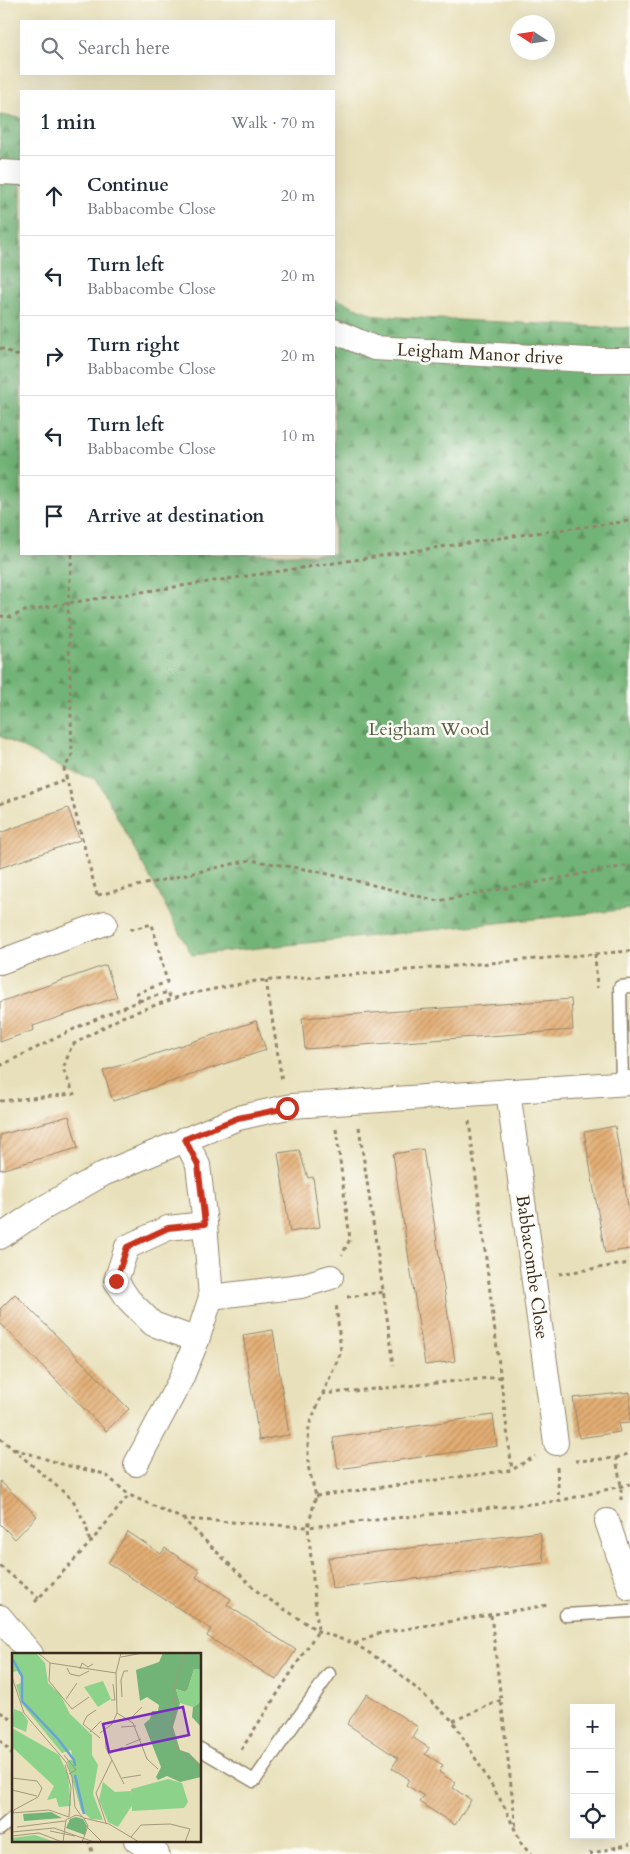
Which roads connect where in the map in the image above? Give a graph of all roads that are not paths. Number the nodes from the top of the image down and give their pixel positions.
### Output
1 (0, 172) edge
2 (20, 173) edge
3 (335, 331) edge
4 (630, 360) edge
5 (105, 923) road end
6 (0, 962) edge
7 (630, 986) edge
8 (626, 1083) edge
9 (508, 1091) junction
10 (185, 1139) junction
11 (205, 1224) junction
12 (2, 1233) edge
13 (331, 1277) road end
14 (211, 1297) junction
15 (197, 1340) junction
16 (556, 1443) road end
17 (136, 1464) dead end
18 (606, 1521) road end
19 (630, 1588) edge
20 (630, 1611) edge
21 (566, 1615) dead end
22 (0, 1617) edge
23 (30, 1653) edge
24 (329, 1674) dead end
25 (201, 1750) edge
26 (12, 1819) edge
27 (0, 1829) edge
28 (139, 1842) edge
29 (157, 1854) edge

1 - 2 street
3 - 4 street, Leigham Manor drive
5 - 6 street
7 - 8 lane
8 - 9 street
9 - 10 street
9 - 16 street, Babbacombe Close
10 - 11 street
10 - 12 street
11 - 14 street
11 - 15 street
13 - 14 street
14 - 15 street
15 - 17 street
18 - 19 street
20 - 21 lane
22 - 23 street
24 - 25 lane
26 - 27 lane
28 - 29 street

